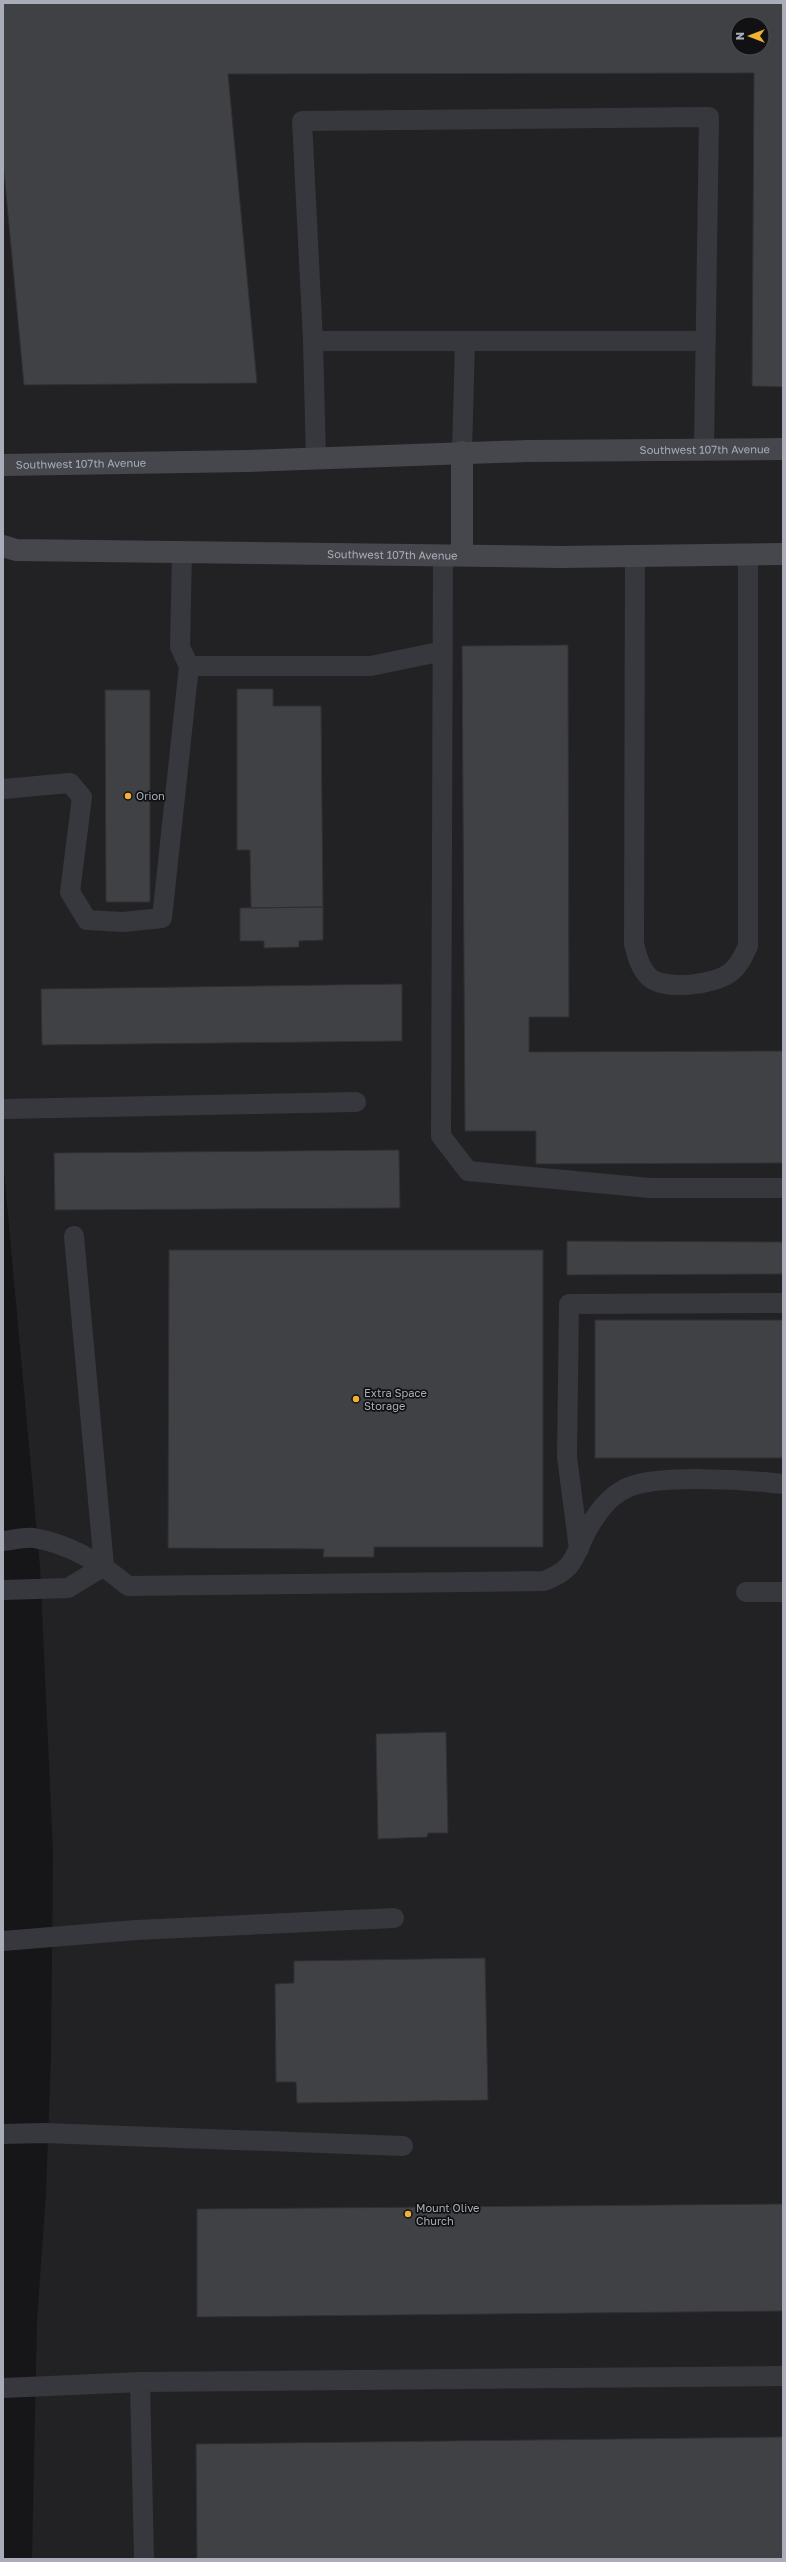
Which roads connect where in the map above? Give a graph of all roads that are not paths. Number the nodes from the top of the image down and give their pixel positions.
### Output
1 (313, 341) junction
2 (465, 341) junction
3 (706, 341) junction
4 (783, 449) edge
5 (704, 450) junction
6 (462, 452) junction
7 (316, 459) junction
8 (3, 465) edge
9 (3, 546) edge
10 (182, 552) junction
11 (783, 554) edge
12 (453, 555) junction
13 (748, 555) junction
14 (635, 556) junction
15 (443, 651) junction
16 (189, 666) junction
17 (3, 789) edge
18 (356, 1102) dead end
19 (3, 1109) edge
20 (783, 1188) edge
21 (74, 1236) dead end
22 (783, 1303) edge
23 (783, 1484) edge
24 (3, 1541) edge
25 (579, 1551) junction
26 (104, 1566) junction
27 (3, 1590) edge
28 (746, 1592) dead end
29 (783, 1592) edge
30 (394, 1918) dead end
31 (3, 1941) edge
32 (3, 2134) edge
33 (403, 2146) dead end
34 (783, 2376) edge
35 (140, 2382) junction
36 (3, 2388) edge
37 (144, 2559) edge

1 - 2 lane
1 - 3 lane
1 - 7 lane
2 - 3 lane
2 - 6 lane
3 - 5 lane
4 - 5 street, Southwest 107th Avenue
5 - 6 street, Southwest 107th Avenue
6 - 7 street, Southwest 107th Avenue
6 - 12 street
7 - 8 street, Southwest 107th Avenue
9 - 10 street, Southwest 107th Avenue
10 - 12 street, Southwest 107th Avenue
10 - 16 lane
11 - 13 street, Southwest 107th Avenue
12 - 14 street, Southwest 107th Avenue
12 - 15 lane
13 - 14 street, Southwest 107th Avenue
13 - 14 lane
15 - 16 lane
15 - 20 lane
16 - 17 lane
18 - 19 lane
21 - 26 lane
22 - 25 lane
23 - 25 lane
24 - 26 lane
25 - 26 lane
26 - 27 lane
28 - 29 lane
30 - 31 lane
32 - 33 lane
34 - 35 lane
35 - 36 lane
35 - 37 lane

